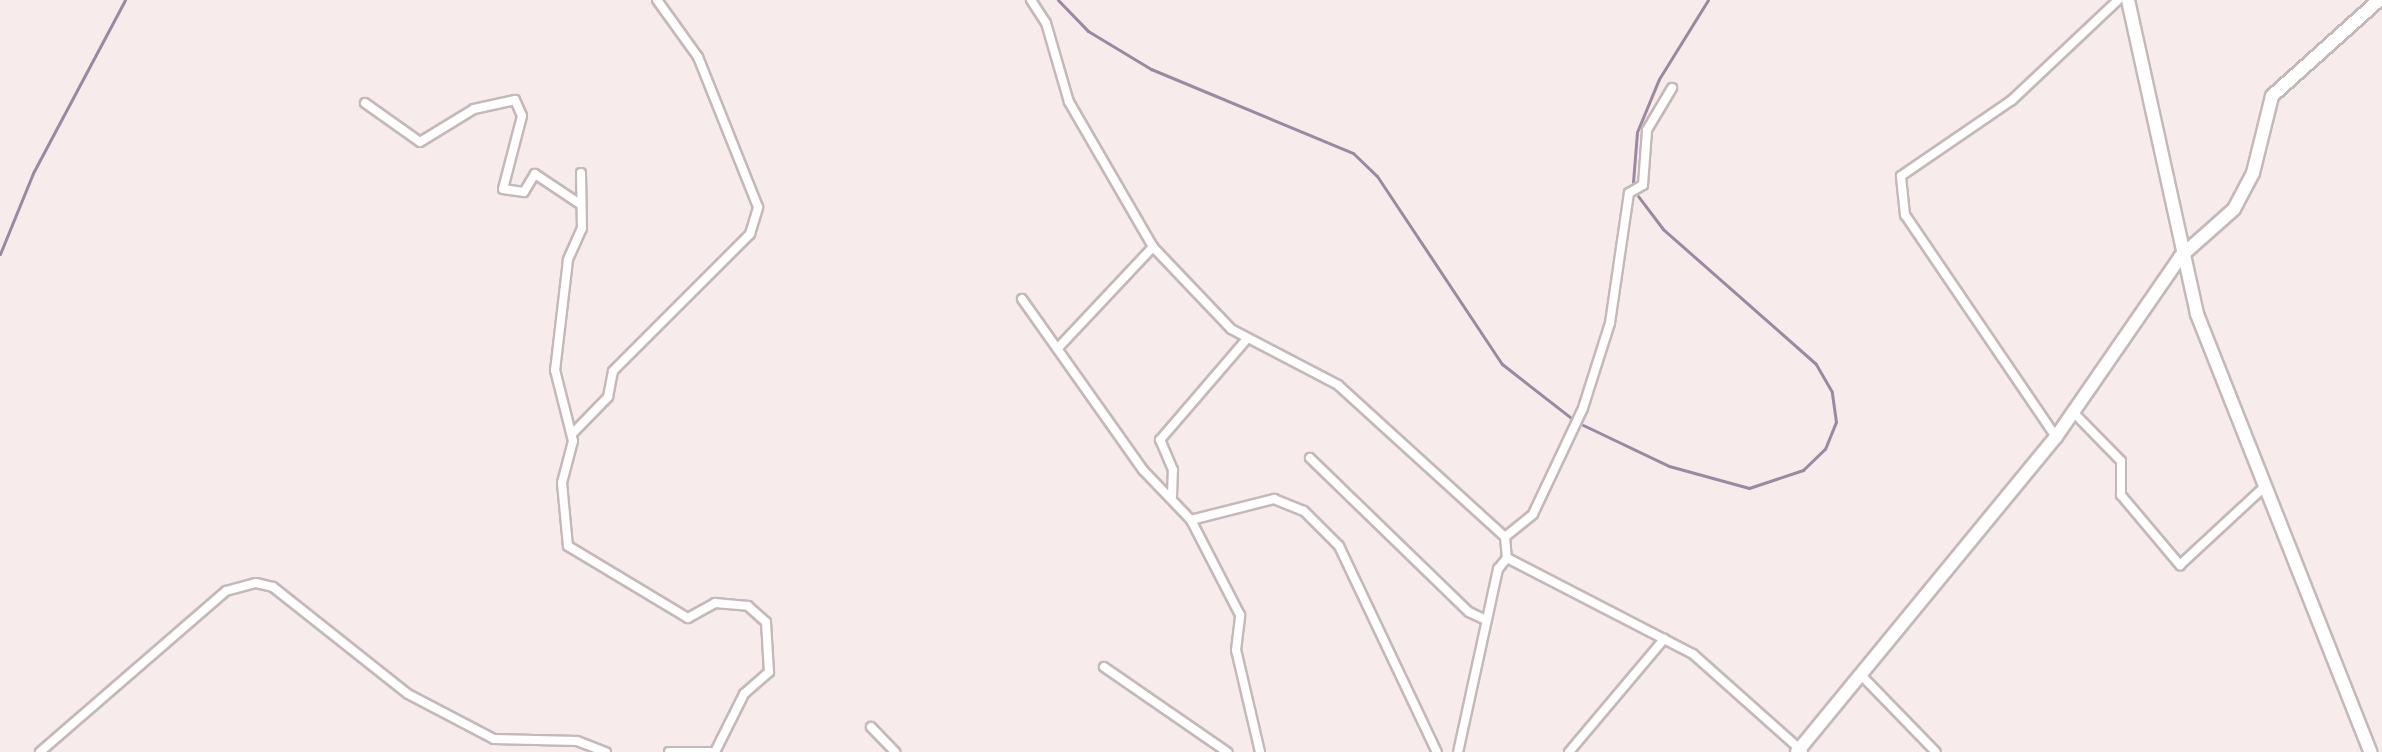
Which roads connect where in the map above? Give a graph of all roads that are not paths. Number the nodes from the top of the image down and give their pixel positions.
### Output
1 (657, 0) edge
2 (1031, 0) edge
3 (2118, 0) edge
4 (2128, 0) edge
5 (2379, 0) edge
6 (1672, 88) dead end
7 (365, 103) dead end
8 (581, 173) dead end
9 (580, 204) junction
10 (1153, 247) junction
11 (2180, 257) junction
12 (1022, 299) dead end
13 (1247, 339) junction
14 (1058, 348) junction
15 (2074, 413) junction
16 (572, 434) junction
17 (2056, 437) junction
18 (1310, 458) dead end
19 (2261, 490) junction
20 (1172, 496) junction
21 (1191, 520) junction
22 (1505, 537) junction
23 (1507, 558) junction
24 (1486, 620) junction
25 (1664, 639) junction
26 (1104, 667) dead end
27 (1861, 675) junction
28 (871, 727) dead end
29 (1800, 751) edge
30 (40, 752) edge
31 (606, 752) edge
32 (669, 752) edge
33 (713, 752) edge
34 (895, 752) edge
35 (1227, 752) edge
36 (1260, 752) edge
37 (1437, 752) edge
38 (1458, 752) edge
39 (1569, 752) edge
40 (1936, 752) edge
41 (2370, 752) edge

1 - 16 street
2 - 10 street
3 - 17 street
4 - 11 street
5 - 11 street
6 - 22 street
7 - 9 street
8 - 9 street
9 - 16 street
10 - 13 street
10 - 14 street
11 - 15 street
11 - 19 street
12 - 14 street
13 - 20 street
13 - 22 street
14 - 20 street
15 - 17 street
15 - 19 street
16 - 33 street
17 - 27 street
18 - 24 street
19 - 41 street
20 - 21 street
21 - 36 street
21 - 37 street
22 - 23 street
23 - 24 street
23 - 25 street
24 - 38 street
25 - 29 street
25 - 39 street
26 - 35 street
27 - 29 street
27 - 40 street
28 - 34 street
30 - 31 street
32 - 33 street

